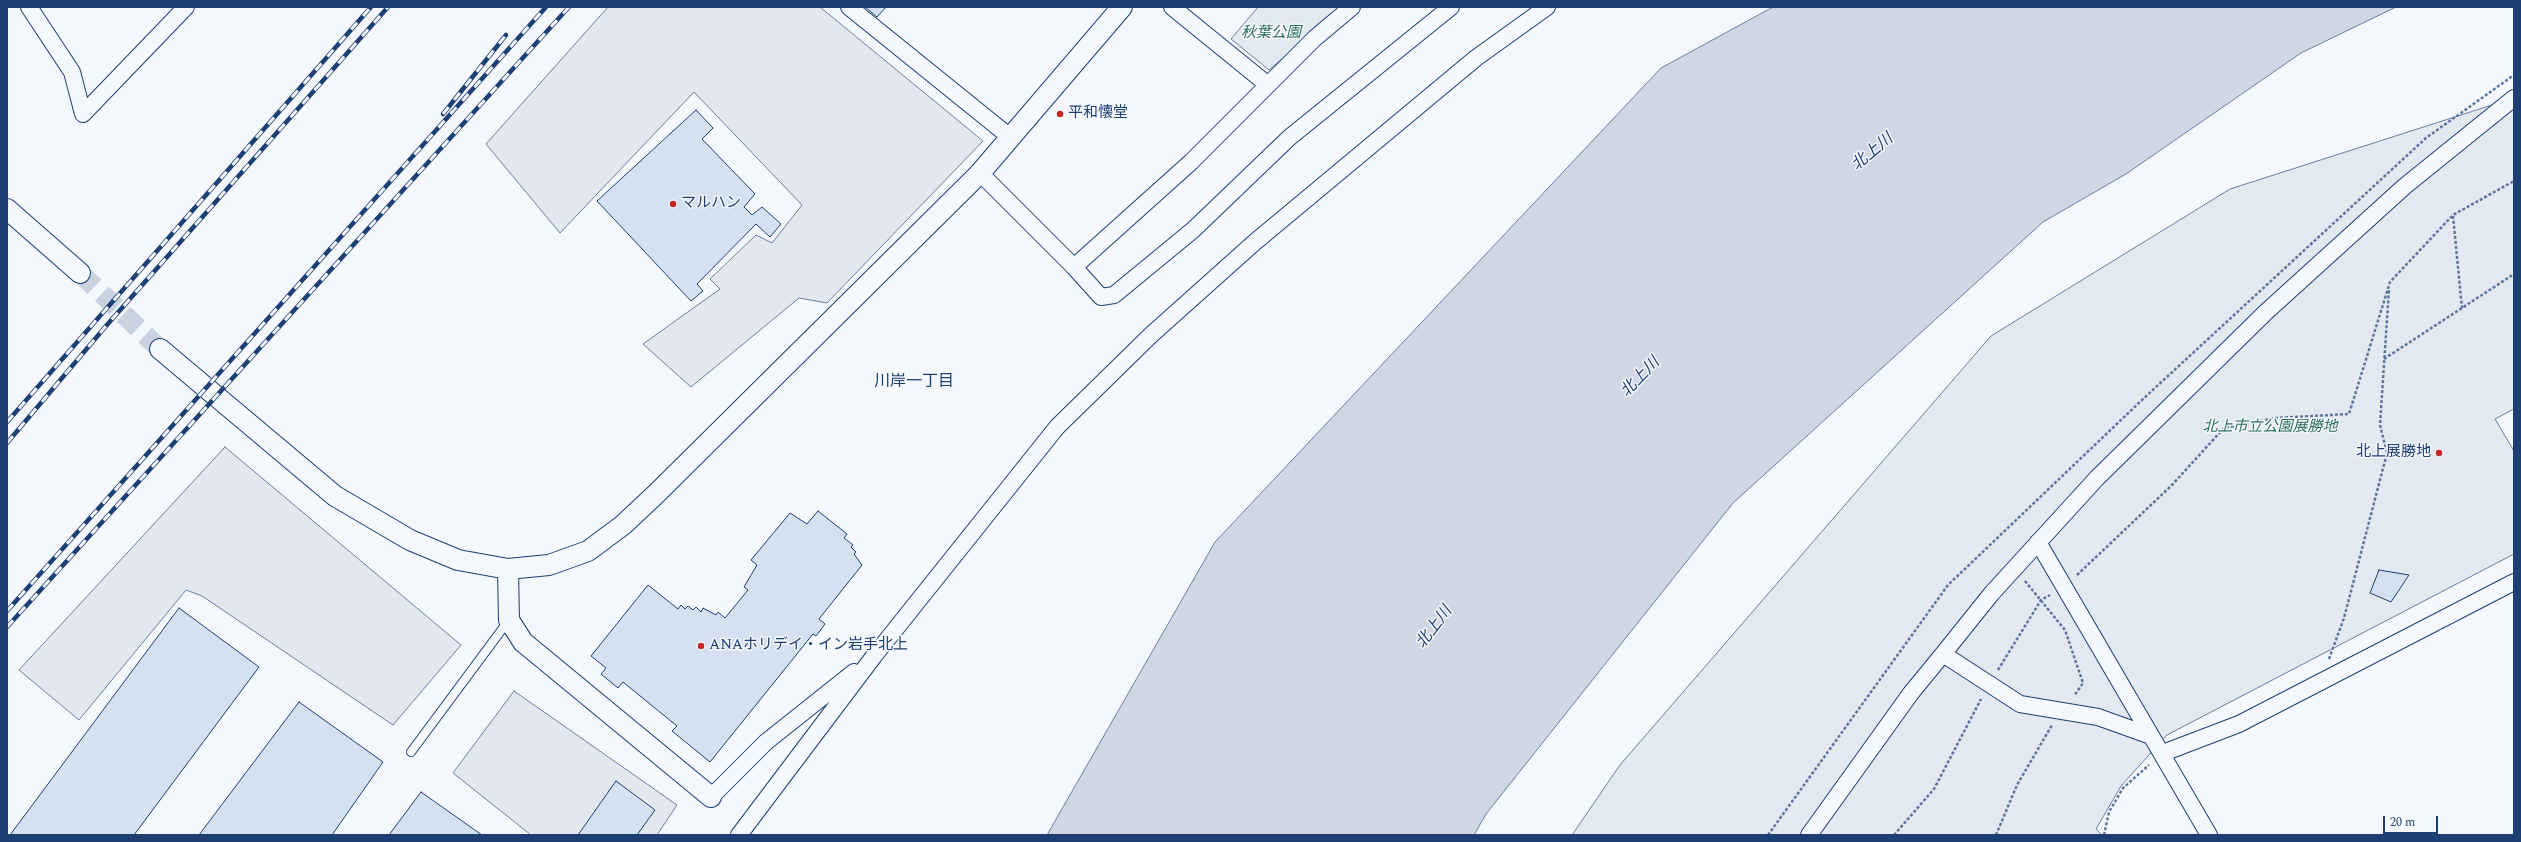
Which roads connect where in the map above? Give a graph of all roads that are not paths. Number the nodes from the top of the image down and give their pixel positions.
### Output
1 (186, 7) edge
2 (849, 7) edge
3 (1122, 7) edge
4 (1172, 7) edge
5 (1352, 7) edge
6 (1452, 7) edge
7 (1547, 7) edge
8 (37, 11) edge
9 (1268, 85) junction
10 (2514, 98) edge
11 (1010, 137) junction
12 (980, 174) junction
13 (7, 210) edge
14 (1074, 267) junction
15 (80, 273) tunnel mouth
16 (160, 349) tunnel mouth
17 (2038, 542) junction
18 (508, 569) junction
19 (2514, 582) edge
20 (509, 620) junction
21 (1943, 654) junction
22 (874, 656) junction
23 (2151, 736) junction
24 (412, 752) dead end
25 (2163, 753) junction
26 (710, 796) joint
27 (739, 835) edge
28 (1808, 835) edge
29 (2209, 835) edge

1 - 8 street
2 - 11 street
3 - 11 street
4 - 9 street
5 - 9 street
6 - 14 street
7 - 22 street
9 - 14 street
10 - 17 street
11 - 12 street
12 - 14 street
12 - 18 street
13 - 15 street
16 - 18 street
17 - 21 street
17 - 23 street
18 - 20 street
19 - 25 street
20 - 24 lane
20 - 26 street
21 - 23 street
21 - 28 street
22 - 26 street
22 - 27 street
23 - 25 street
25 - 29 street

